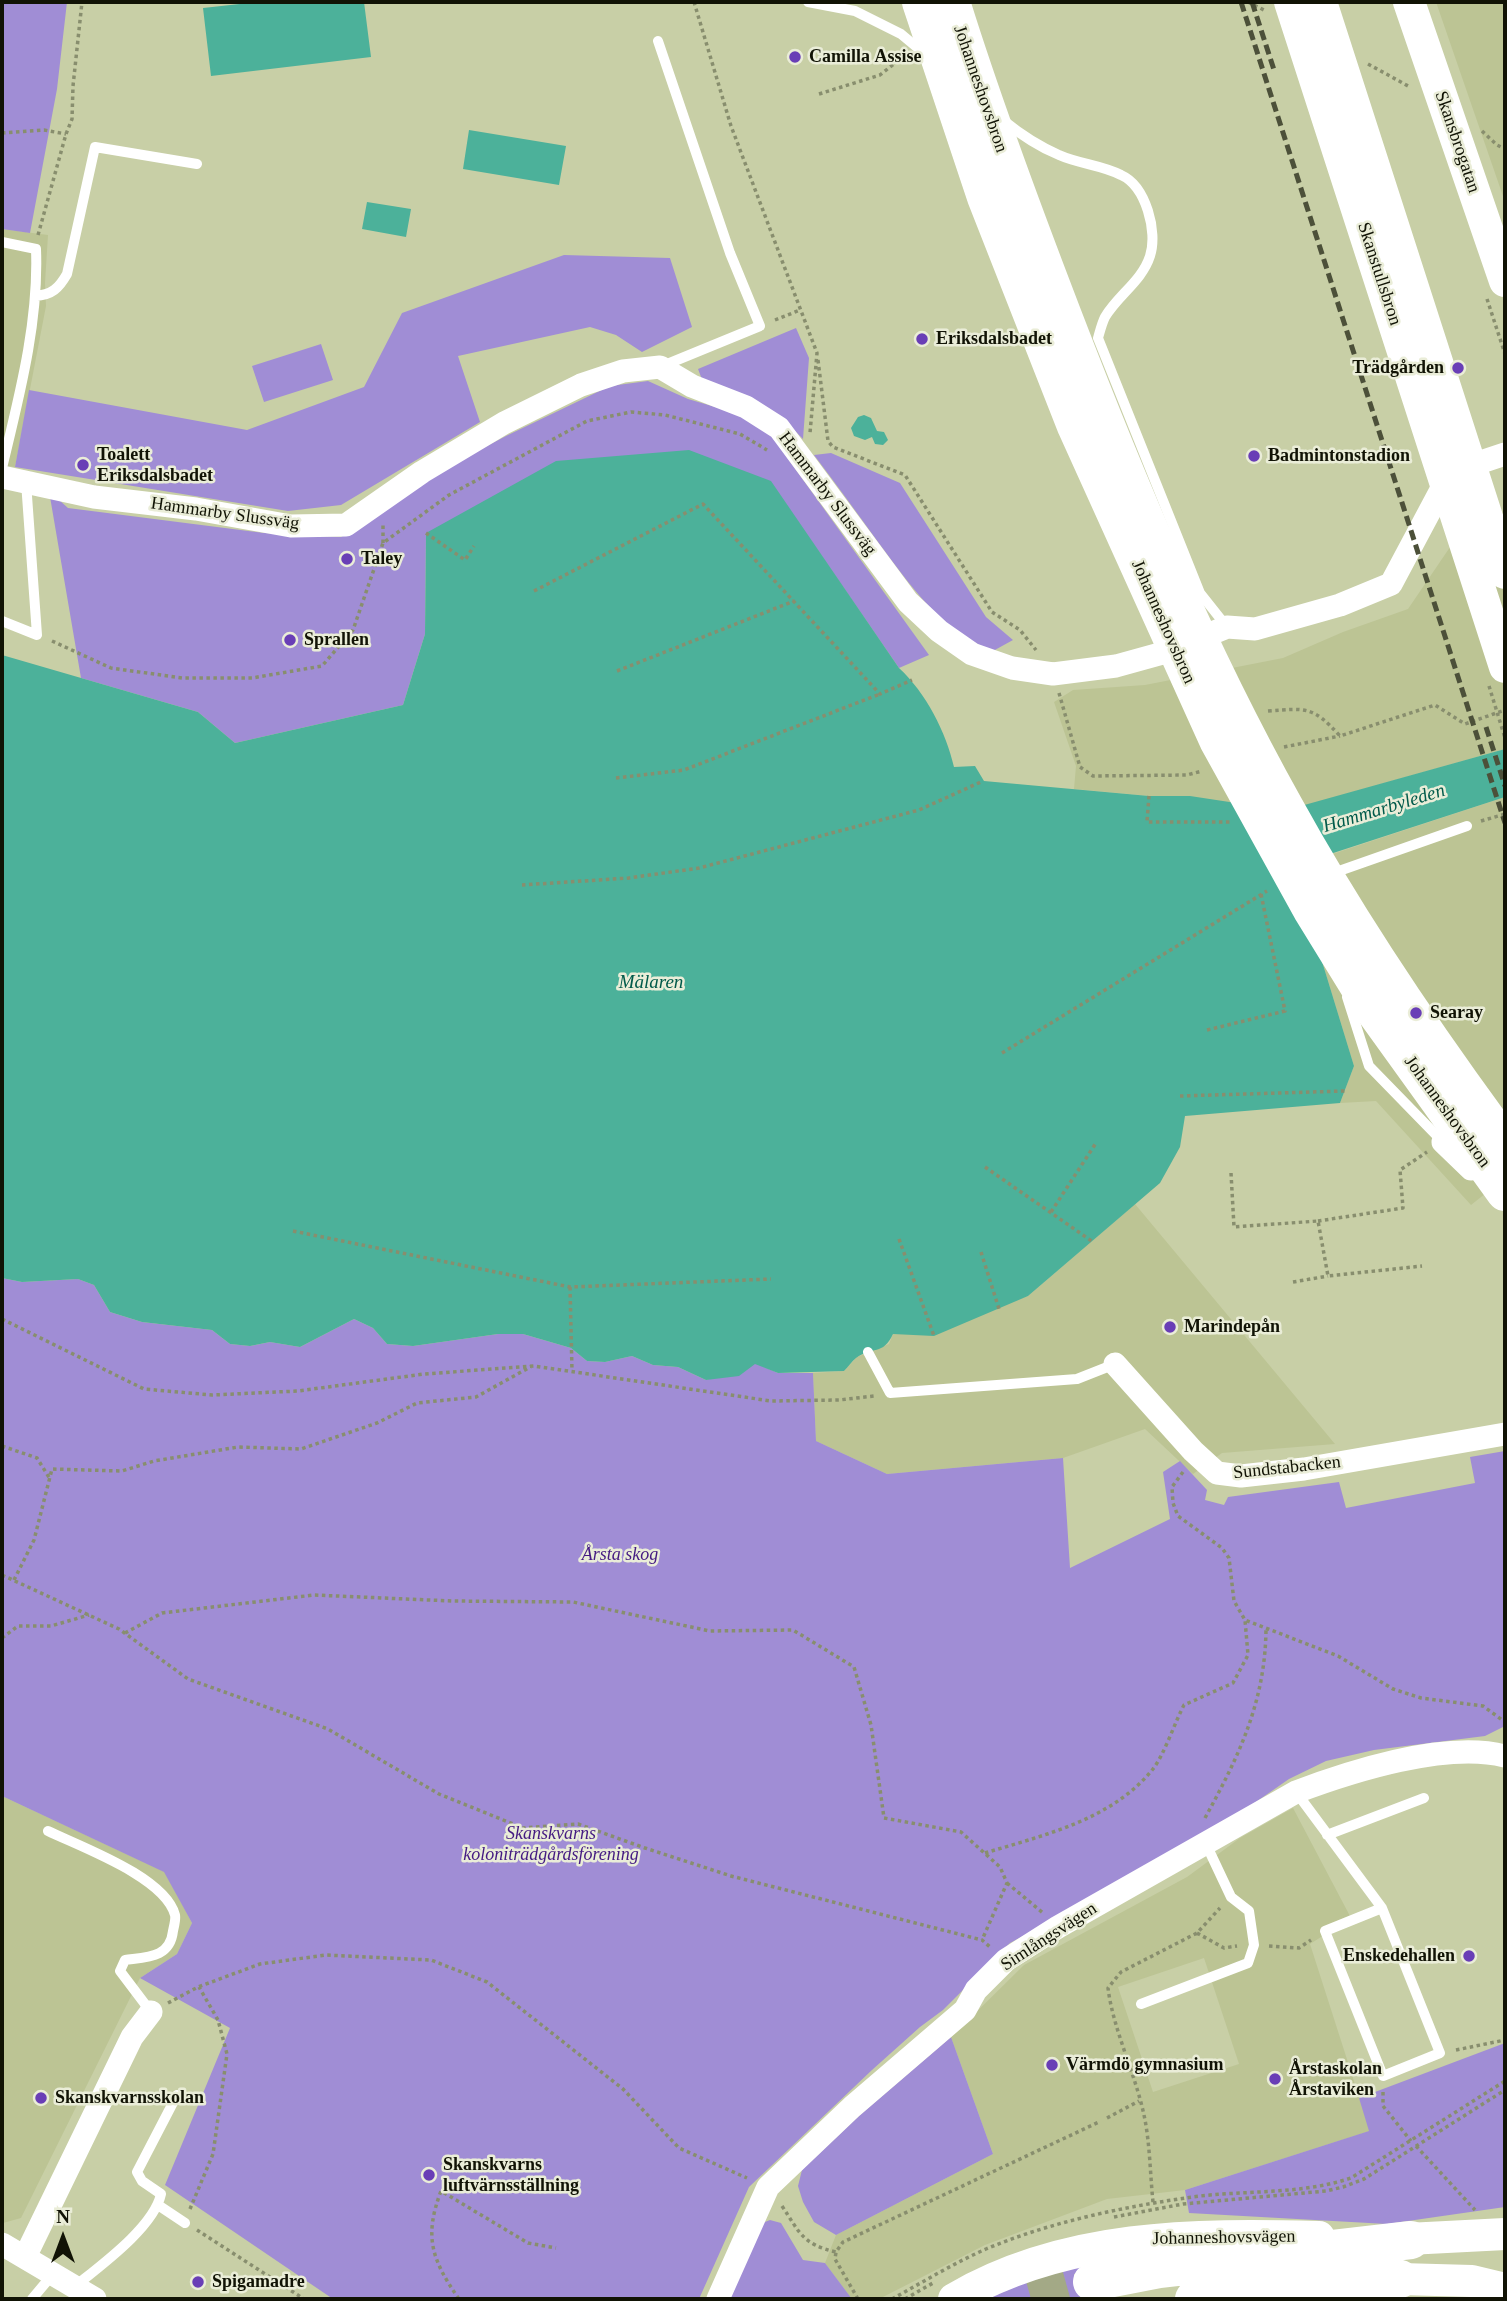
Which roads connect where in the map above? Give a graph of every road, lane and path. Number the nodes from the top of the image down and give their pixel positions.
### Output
1 (82, 2) edge
2 (694, 2) edge
3 (808, 2) edge
4 (921, 2) edge
5 (951, 2) edge
6 (1248, 2) edge
7 (1321, 2) edge
8 (1409, 2) edge
9 (1281, 8) edge
10 (658, 41) dead end
11 (917, 47) junction
12 (1365, 63) dead end
13 (1419, 92) dead end
14 (819, 94) dead end
15 (1481, 131) dead end
16 (2, 133) edge
17 (66, 134) junction
18 (1505, 149) edge
19 (197, 164) dead end
20 (2, 242) edge
21 (36, 248) junction
22 (1505, 281) edge
23 (35, 296) junction
24 (800, 310) junction
25 (760, 326) junction
26 (817, 353) junction
27 (660, 367) junction
28 (1505, 454) edge
29 (807, 467) junction
30 (2, 468) edge
31 (2, 477) edge
32 (26, 482) junction
33 (426, 533) dead end
34 (474, 546) dead end
35 (1505, 573) edge
36 (534, 591) dead end
37 (795, 601) junction
38 (2, 621) edge
39 (1227, 627) junction
40 (37, 635) junction
41 (1505, 667) edge
42 (617, 671) dead end
43 (1053, 674) junction
44 (912, 680) dead end
45 (880, 694) junction
46 (1505, 710) edge
47 (1264, 712) dead end
48 (1340, 736) junction
49 (1282, 747) dead end
50 (1211, 768) dead end
51 (616, 778) dead end
52 (984, 781) dead end
53 (1149, 796) dead end
54 (1505, 814) edge
55 (1234, 822) dead end
56 (1467, 826) joint
57 (522, 885) dead end
58 (1272, 887) dead end
59 (1261, 894) junction
60 (1339, 974) dead end
61 (1343, 987) dead end
62 (1207, 1030) dead end
63 (1002, 1053) dead end
64 (1345, 1091) dead end
65 (1180, 1096) dead end
66 (1443, 1142) junction
67 (1096, 1143) dead end
68 (1505, 1144) edge
69 (985, 1167) dead end
70 (1231, 1173) dead end
71 (1505, 1192) edge
72 (1505, 1201) edge
73 (1050, 1212) junction
74 (1318, 1222) junction
75 (293, 1231) dead end
76 (899, 1239) dead end
77 (1093, 1242) dead end
78 (981, 1252) dead end
79 (1422, 1266) dead end
80 (1328, 1276) junction
81 (771, 1279) dead end
82 (1293, 1282) dead end
83 (570, 1287) junction
84 (999, 1308) dead end
85 (2, 1318) edge
86 (934, 1336) dead end
87 (868, 1352) dead end
88 (1115, 1364) joint
89 (534, 1366) junction
90 (572, 1371) junction
91 (890, 1394) junction
92 (1505, 1434) edge
93 (2, 1446) edge
94 (1198, 1454) junction
95 (50, 1479) junction
96 (2, 1575) edge
97 (13, 1580) junction
98 (90, 1615) junction
99 (1245, 1620) junction
100 (1266, 1630) junction
101 (125, 1633) junction
102 (2, 1638) edge
103 (1505, 1722) edge
104 (1505, 1756) edge
105 (1296, 1792) junction
106 (1423, 1798) dead end
107 (48, 1831) dead end
108 (1327, 1835) junction
109 (1196, 1849) junction
110 (985, 1853) junction
111 (1007, 1883) junction
112 (1231, 1897) junction
113 (1382, 1908) junction
114 (1058, 1927) junction
115 (982, 1940) junction
116 (1006, 1961) junction
117 (198, 1987) junction
118 (1141, 2004) dead end
119 (151, 2012) junction
120 (1505, 2040) edge
121 (1440, 2053) junction
122 (1383, 2076) junction
123 (1505, 2081) edge
124 (1505, 2090) edge
125 (177, 2095) dead end
126 (1140, 2101) junction
127 (1107, 2118) dead end
128 (1099, 2122) dead end
129 (1411, 2142) junction
130 (1416, 2147) junction
131 (768, 2187) junction
132 (1153, 2203) junction
133 (158, 2205) junction
134 (1154, 2209) dead end
135 (1478, 2213) dead end
136 (185, 2223) junction
137 (1505, 2234) edge
138 (1411, 2240) junction
139 (556, 2248) dead end
140 (836, 2252) junction
141 (11, 2255) edge
142 (53, 2274) junction
143 (1399, 2279) junction
144 (1092, 2282) tunnel mouth
145 (74, 2287) junction
146 (1505, 2289) edge
147 (32, 2299) edge
148 (95, 2299) edge
149 (304, 2299) edge
150 (459, 2299) edge
151 (718, 2299) edge
152 (858, 2299) edge
153 (892, 2299) edge
154 (954, 2299) edge
155 (1194, 2299) edge
156 (1321, 2299) edge

1 - 17 path
2 - 24 path
3 - 11 lane
4 - 71 highway, Johanneshovsbron
5 - 68 highway, Johanneshovsbron
6 - 9 path
7 - 35 main road, Skanstullsbron
8 - 22 main road, Skansbrogatan
9 - 41 main road, Skanstullsbron
10 - 25 lane
11 - 14 path
11 - 39 lane
12 - 13 path
15 - 18 path
16 - 17 path
17 - 21 path
19 - 23 lane
20 - 21 lane
21 - 23 lane
23 - 30 lane
24 - 25 path
24 - 26 path
25 - 27 lane
26 - 29 path
26 - 43 path
27 - 29 street, Hammarby Slussväg
27 - 32 street, Hammarby Slussväg
28 - 39 street, Hammarby Slussväg
29 - 40 path
29 - 43 street, Hammarby Slussväg
31 - 32 street, Hammarby Slussväg
32 - 40 lane
33 - 34 path
36 - 37 path
37 - 42 path
37 - 45 path
38 - 40 lane
39 - 43 street, Hammarby Slussväg
43 - 50 path
44 - 45 path
45 - 51 path
46 - 48 path
47 - 48 path
48 - 49 path
52 - 57 path
53 - 55 path
54 - 56 path
56 - 60 lane
58 - 59 path
59 - 62 path
59 - 63 path
61 - 66 lane
64 - 65 path
66 - 72 street
66 - 74 path
67 - 73 path
69 - 73 path
70 - 74 path
73 - 77 path
74 - 80 path
75 - 83 path
76 - 86 path
78 - 84 path
79 - 80 path
80 - 82 path
81 - 83 path
83 - 90 path
85 - 89 path
87 - 91 lane
88 - 91 lane
88 - 94 street, Sundstabacken
89 - 90 path
89 - 95 path
90 - 91 path
92 - 94 street, Sundstabacken
93 - 95 path
94 - 99 path
95 - 97 path
96 - 97 path
97 - 98 path
98 - 101 path
98 - 102 path
99 - 100 path
99 - 110 path
100 - 103 path
100 - 109 path
101 - 110 path
101 - 115 path
104 - 105 street, Simlångsvägen
105 - 108 lane
105 - 109 street, Simlångsvägen
106 - 108 lane
107 - 119 lane
108 - 113 lane
109 - 112 lane
109 - 114 street, Simlångsvägen
110 - 111 path
111 - 114 path
111 - 115 path
112 - 118 lane
112 - 126 path
113 - 121 lane
113 - 122 lane
114 - 116 street, Simlångsvägen
115 - 116 path
116 - 131 street, Simlångsvägen
117 - 119 path
117 - 131 path
117 - 136 path
119 - 141 street
120 - 121 path
121 - 122 lane
122 - 129 path
123 - 129 path
124 - 130 path
125 - 133 lane
126 - 127 path
126 - 132 path
128 - 140 path
129 - 130 path
129 - 132 path
130 - 135 path
131 - 140 path
131 - 151 street, Simlångsvägen
132 - 134 path
132 - 153 path
133 - 136 lane
133 - 145 lane
136 - 149 path
137 - 138 main road, Johanneshovsvägen
138 - 144 highway
138 - 154 main road, Johanneshovsvägen
139 - 150 path
140 - 152 path
141 - 142 street
142 - 145 street
142 - 147 lane
143 - 146 main road
143 - 155 highway
143 - 156 main road
145 - 148 street

